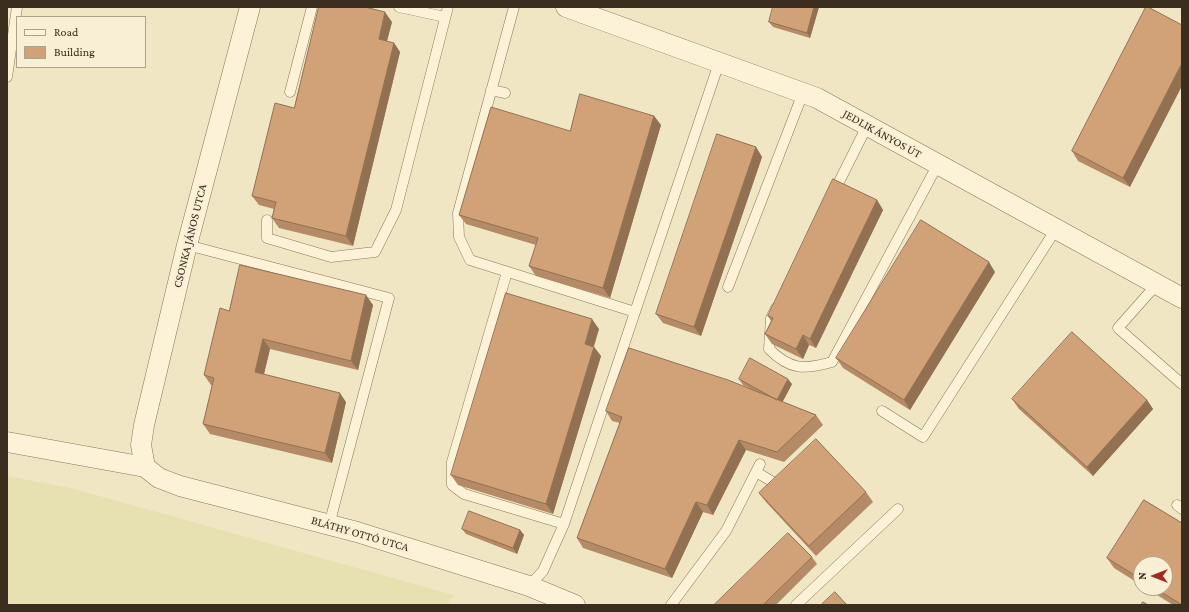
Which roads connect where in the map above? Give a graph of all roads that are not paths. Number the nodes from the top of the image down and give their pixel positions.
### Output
1 (17, 7) edge
2 (250, 7) edge
3 (312, 7) edge
4 (399, 7) edge
5 (448, 7) edge
6 (514, 7) edge
7 (566, 7) edge
8 (445, 18) junction
9 (719, 62) junction
10 (8, 63) edge
11 (7, 77) edge
12 (491, 90) junction
13 (290, 92) dead end
14 (505, 93) dead end
15 (803, 93) junction
16 (867, 126) junction
17 (938, 164) junction
18 (828, 204) edge
19 (266, 220) dead end
20 (1056, 229) junction
21 (187, 245) junction
22 (507, 272) junction
23 (1157, 284) junction
24 (728, 287) dead end
25 (781, 297) edge
26 (1182, 298) edge
27 (634, 312) junction
28 (1182, 384) edge
29 (882, 411) dead end
30 (7, 442) edge
31 (145, 467) junction
32 (778, 485) edge
33 (898, 509) dead end
34 (564, 524) junction
35 (329, 525) junction
36 (530, 586) junction
37 (575, 605) edge
38 (671, 605) edge
39 (796, 605) edge

1 - 10 lane
2 - 21 street, CSONKA JÁNOS UTCA
3 - 13 lane
4 - 8 lane
5 - 8 lane
6 - 12 lane
7 - 9 street, JEDLIK ÁNYOS ÚT
8 - 19 lane
9 - 15 street, JEDLIK ÁNYOS ÚT
9 - 27 lane
10 - 11 lane
12 - 14 lane
12 - 22 lane
15 - 16 street, JEDLIK ÁNYOS ÚT
15 - 24 lane
16 - 17 street, JEDLIK ÁNYOS ÚT
16 - 18 lane
17 - 20 street, JEDLIK ÁNYOS ÚT
17 - 25 lane
20 - 23 street, JEDLIK ÁNYOS ÚT
20 - 29 lane
21 - 31 street, CSONKA JÁNOS UTCA
21 - 35 lane
22 - 27 lane
22 - 34 lane
23 - 26 street, JEDLIK ÁNYOS ÚT
23 - 28 lane
27 - 34 lane
30 - 31 street
31 - 35 street, BLÁTHY OTTÓ UTCA
32 - 38 lane
33 - 39 lane
34 - 36 lane
35 - 36 street, BLÁTHY OTTÓ UTCA
36 - 37 street, BLÁTHY OTTÓ UTCA

